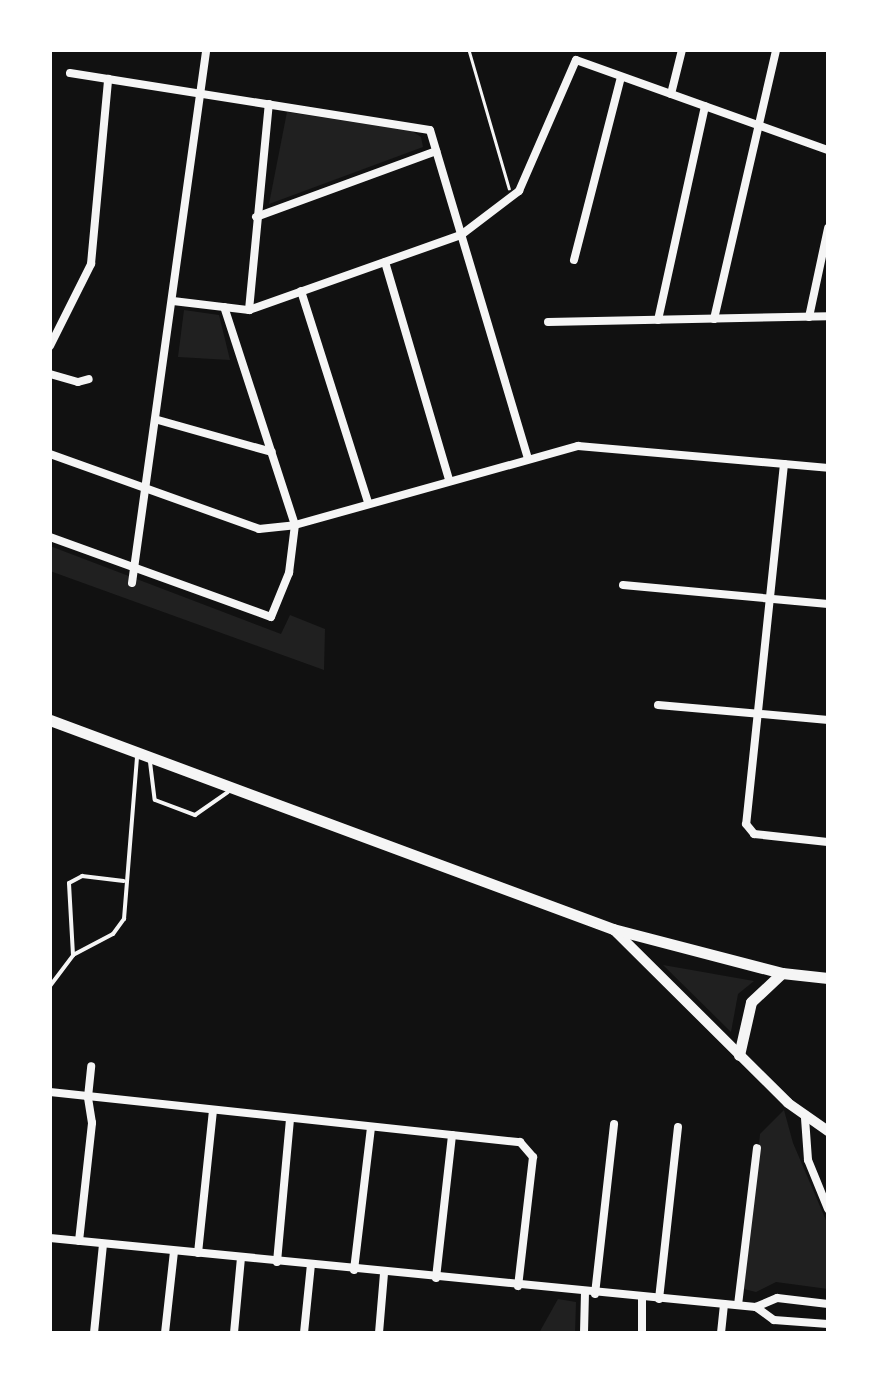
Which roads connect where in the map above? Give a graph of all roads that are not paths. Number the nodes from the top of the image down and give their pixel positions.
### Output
1 (586, 50) edge
2 (682, 50) edge
3 (776, 50) edge
4 (206, 52) edge
5 (579, 62) junction
6 (70, 73) dead end
7 (622, 76) junction
8 (108, 79) junction
9 (200, 93) junction
10 (671, 94) junction
11 (270, 104) junction
12 (705, 106) junction
13 (760, 126) junction
14 (828, 150) edge
15 (436, 151) junction
16 (256, 217) junction
17 (828, 228) edge
18 (461, 235) junction
19 (574, 260) dead end
20 (385, 262) junction
21 (301, 292) junction
22 (172, 300) junction
23 (224, 307) junction
24 (248, 310) junction
25 (828, 316) edge
26 (809, 317) junction
27 (714, 319) junction
28 (658, 320) junction
29 (548, 322) dead end
30 (50, 346) edge
31 (50, 374) edge
32 (89, 379) dead end
33 (158, 420) junction
34 (272, 452) junction
35 (50, 454) edge
36 (528, 459) junction
37 (784, 464) junction
38 (828, 468) edge
39 (449, 480) junction
40 (147, 492) junction
41 (368, 502) junction
42 (295, 525) junction
43 (50, 536) edge
44 (134, 567) junction
45 (132, 582) dead end
46 (623, 584) dead end
47 (768, 598) junction
48 (828, 604) edge
49 (658, 705) dead end
50 (756, 714) junction
51 (50, 720) edge
52 (828, 720) edge
53 (144, 755) junction
54 (234, 788) junction
55 (828, 842) edge
56 (126, 881) junction
57 (613, 929) junction
58 (73, 955) junction
59 (782, 973) junction
60 (828, 978) edge
61 (50, 986) edge
62 (739, 1055) junction
63 (91, 1066) dead end
64 (50, 1092) edge
65 (88, 1097) junction
66 (214, 1111) junction
67 (805, 1118) junction
68 (290, 1119) junction
69 (614, 1124) dead end
70 (370, 1127) junction
71 (678, 1127) dead end
72 (828, 1132) edge
73 (452, 1135) junction
74 (757, 1148) dead end
75 (828, 1210) edge
76 (50, 1238) edge
77 (79, 1241) junction
78 (104, 1244) junction
79 (174, 1251) junction
80 (198, 1253) junction
81 (241, 1258) junction
82 (277, 1262) junction
83 (311, 1264) junction
84 (354, 1270) junction
85 (384, 1273) junction
86 (436, 1278) junction
87 (518, 1286) junction
88 (585, 1293) junction
89 (596, 1294) junction
90 (642, 1297) junction
91 (659, 1299) junction
92 (724, 1304) junction
93 (828, 1304) edge
94 (738, 1306) junction
95 (756, 1307) junction
96 (828, 1324) edge
97 (94, 1333) edge
98 (165, 1333) edge
99 (234, 1333) edge
100 (304, 1333) edge
101 (379, 1333) edge
102 (584, 1333) edge
103 (642, 1333) edge
104 (721, 1333) edge

1 - 5 street
2 - 10 street
3 - 13 street
4 - 9 street
5 - 7 street
5 - 18 street
6 - 8 street
7 - 10 street
7 - 19 street
8 - 9 street
8 - 30 street
9 - 11 street
9 - 22 street
10 - 12 street
11 - 15 street
11 - 16 street
12 - 13 street
12 - 28 street
13 - 14 street
13 - 27 street
15 - 16 street
15 - 18 street
16 - 24 street
17 - 26 street
18 - 20 street
18 - 36 street
20 - 21 street
20 - 39 street
21 - 24 street
21 - 41 street
22 - 23 street
22 - 33 street
23 - 24 street
23 - 34 street
25 - 26 street
26 - 27 street
27 - 28 street
28 - 29 street
31 - 32 street
33 - 34 street
33 - 40 street
34 - 42 street
35 - 40 street
36 - 37 street
36 - 39 street
37 - 38 street
37 - 47 street
39 - 41 street
40 - 42 street
40 - 44 street
41 - 42 street
42 - 44 street
43 - 44 street
44 - 45 street
46 - 47 street
47 - 48 street
47 - 50 street
49 - 50 street
50 - 52 street
50 - 55 street
51 - 53 main road
53 - 54 main road
53 - 54 lane
53 - 56 lane
54 - 57 main road
56 - 58 lane
56 - 58 lane
57 - 59 main road
57 - 62 main road
58 - 61 lane
59 - 60 main road
59 - 62 main road
62 - 67 main road
63 - 65 street
64 - 65 street
65 - 66 street
65 - 77 street
66 - 68 street
66 - 80 street
67 - 72 main road
67 - 75 street
68 - 70 street
68 - 82 street
69 - 89 street
70 - 73 street
70 - 84 street
71 - 91 street
73 - 86 street
73 - 87 street
74 - 94 street
76 - 77 street
77 - 78 street
78 - 79 street
78 - 97 street
79 - 80 street
79 - 98 street
80 - 81 street
81 - 82 street
81 - 99 street
82 - 83 street
83 - 84 street
83 - 100 street
84 - 85 street
85 - 86 street
85 - 101 street
86 - 87 street
87 - 88 street
88 - 89 street
88 - 102 street
89 - 90 street
90 - 91 street
90 - 103 street
91 - 92 street
92 - 94 street
92 - 104 street
93 - 95 street
94 - 95 street
95 - 96 street

